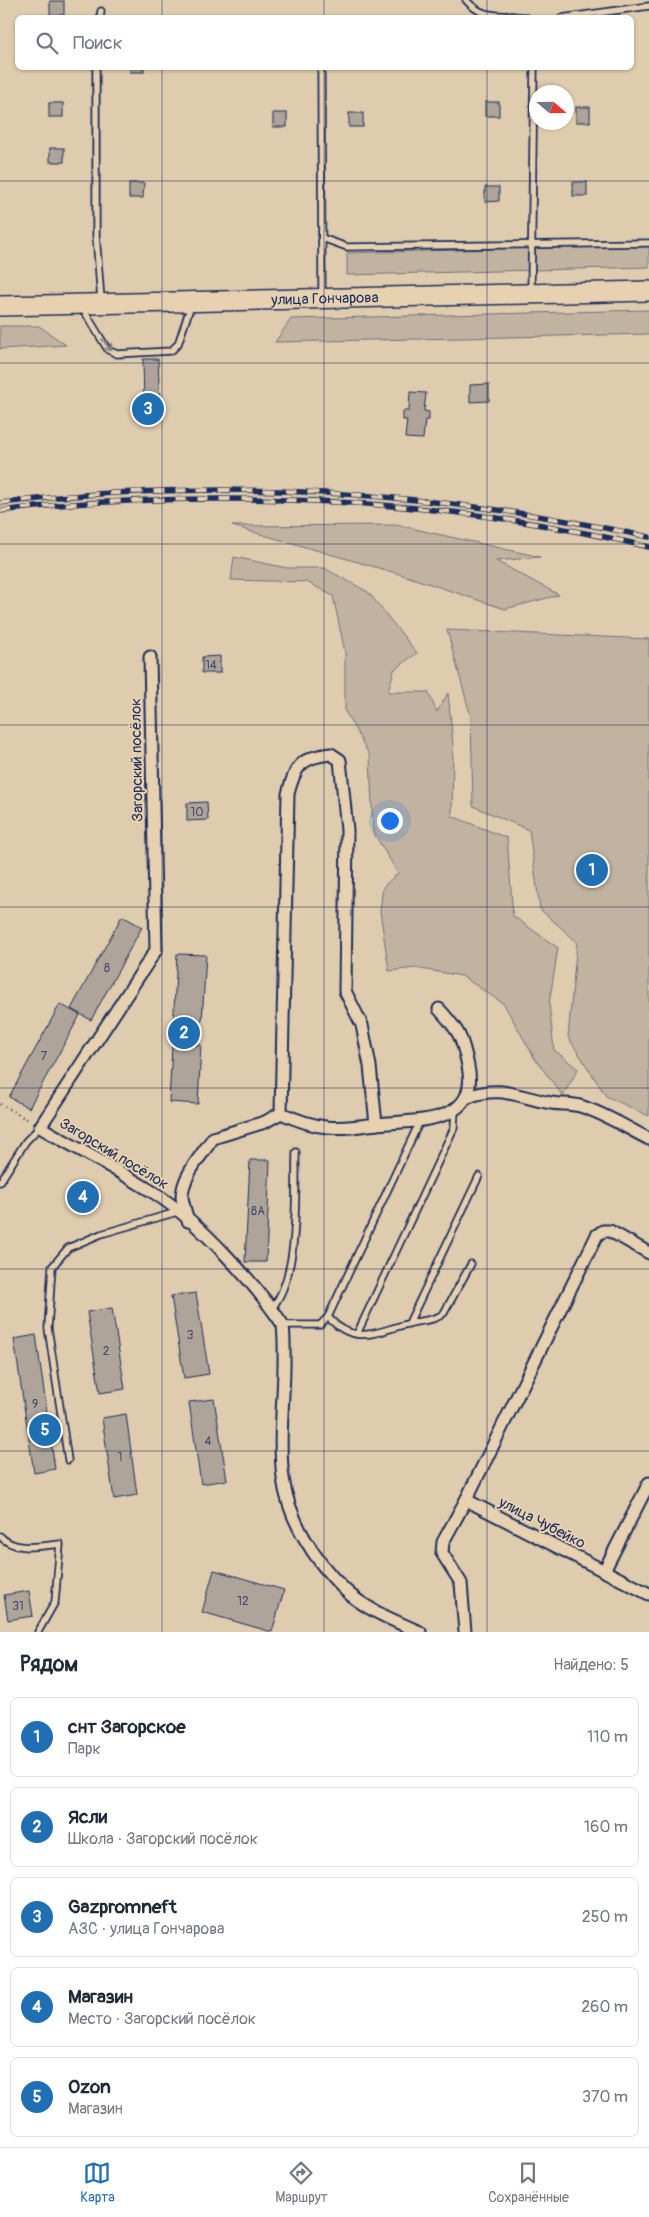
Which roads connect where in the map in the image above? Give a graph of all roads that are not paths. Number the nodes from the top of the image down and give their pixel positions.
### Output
1 (466, 0) edge
2 (649, 6) edge
3 (488, 15) edge
4 (583, 15) edge
5 (96, 70) edge
6 (321, 70) edge
7 (534, 70) edge
8 (322, 238) junction
9 (649, 243) edge
10 (532, 244) junction
11 (649, 291) edge
12 (531, 294) junction
13 (322, 299) junction
14 (101, 303) junction
15 (191, 303) junction
16 (81, 305) junction
17 (0, 306) edge
18 (150, 657) dead end
19 (438, 1009) dead end
20 (468, 1097) junction
21 (455, 1109) junction
22 (281, 1113) junction
23 (421, 1119) junction
24 (376, 1124) junction
25 (40, 1127) junction
26 (649, 1140) edge
27 (296, 1152) dead end
28 (479, 1176) dead end
29 (0, 1182) edge
30 (178, 1212) junction
31 (188, 1221) junction
32 (649, 1253) edge
33 (471, 1264) dead end
34 (272, 1308) junction
35 (328, 1317) junction
36 (409, 1323) junction
37 (283, 1325) junction
38 (356, 1334) junction
39 (68, 1460) dead end
40 (649, 1483) edge
41 (466, 1500) junction
42 (0, 1536) edge
43 (604, 1571) junction
44 (649, 1594) edge
45 (38, 1632) edge
46 (420, 1632) edge
47 (465, 1632) edge

1 - 3 lane
2 - 4 lane
5 - 14 lane
6 - 8 lane
7 - 10 lane
8 - 10 lane
8 - 13 lane
9 - 10 lane
10 - 12 lane
11 - 12 main road, улица Гончарова
12 - 13 main road, улица Гончарова
13 - 15 main road, улица Гончарова
14 - 15 main road, улица Гончарова
14 - 16 main road, улица Гончарова
16 -> 15 lane
16 - 17 main road, улица Гончарова
18 - 25 street, Загорский посёлок
19 - 20 street
20 - 21 street
20 - 26 street
21 - 23 street
21 - 38 lane
22 - 24 street
22 - 24 street
22 - 31 street
23 - 24 street
23 - 35 lane
25 - 29 lane
25 - 30 street, Загорский посёлок
27 - 34 lane
28 - 36 lane
30 - 31 street, Загорский посёлок
30 - 39 lane
31 - 34 street, Загорский посёлок
32 - 41 street
33 - 36 lane
34 - 37 street, Загорский посёлок
35 - 37 lane
35 - 38 lane
36 - 38 lane
37 - 46 street
40 - 43 street
41 - 43 street, улица Чубейко
41 - 47 street
42 - 45 lane
43 - 44 street, улица Чубейко

